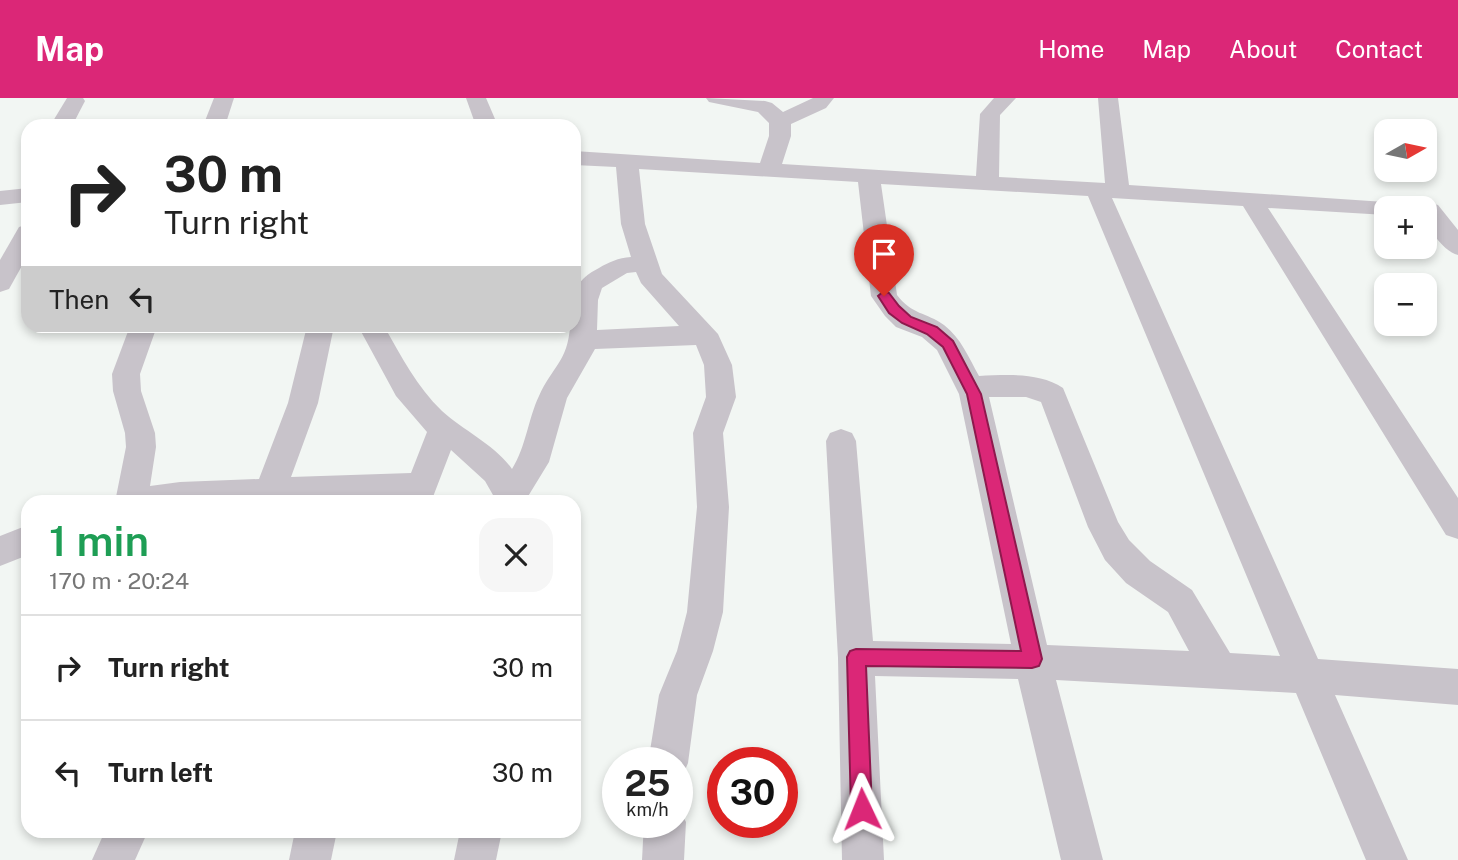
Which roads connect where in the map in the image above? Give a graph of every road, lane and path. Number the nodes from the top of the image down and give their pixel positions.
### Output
1 (224, 98) edge
2 (476, 98) edge
3 (698, 98) edge
4 (824, 98) edge
5 (1006, 98) edge
6 (1108, 98) edge
7 (720, 99) edge
8 (75, 101) dead end
9 (65, 119) edge
10 (216, 119) edge
11 (484, 119) edge
12 (779, 121) junction
13 (581, 158) edge
14 (626, 161) junction
15 (769, 170) junction
16 (869, 176) junction
17 (987, 184) junction
18 (1108, 192) junction
19 (1251, 200) junction
20 (1374, 207) edge
21 (1437, 211) edge
22 (1458, 212) edge
23 (1437, 222) edge
24 (21, 245) edge
25 (1458, 247) edge
26 (645, 263) junction
27 (0, 284) edge
28 (141, 333) edge
29 (318, 333) edge
30 (375, 333) edge
31 (703, 335) junction
32 (583, 340) junction
33 (971, 387) junction
34 (444, 428) junction
35 (841, 441) dead end
36 (418, 493) edge
37 (132, 495) edge
38 (268, 495) edge
39 (318, 495) edge
40 (510, 495) edge
41 (514, 495) edge
42 (1458, 525) edge
43 (21, 542) edge
44 (0, 552) edge
45 (856, 657) junction
46 (1032, 659) junction
47 (1220, 670) junction
48 (1307, 674) junction
49 (1458, 687) edge
50 (670, 747) edge
51 (124, 838) edge
52 (315, 838) edge
53 (480, 838) edge
54 (664, 838) edge
55 (113, 860) edge
56 (310, 860) edge
57 (475, 860) edge
58 (663, 860) edge
59 (863, 860) edge
60 (1082, 860) edge
61 (1387, 860) edge

1 - 10 street
2 - 11 street
3 - 7 street
4 - 12 street
5 - 17 street
6 - 18 street
7 - 12 street
8 - 9 street
12 - 15 street
13 - 14 street
14 - 15 street
14 - 26 street
15 - 16 street
16 - 17 street
16 - 33 street
17 - 18 street
18 - 19 street
18 - 48 street
19 - 20 street
19 - 42 street
21 - 22 street
23 - 25 street
24 - 27 street
26 - 31 street
26 - 32 street
28 - 37 street
29 - 38 street
30 - 34 street
31 - 32 street
31 - 50 street
32 - 41 street
33 - 46 street
33 - 47 street
34 - 36 street
34 - 40 street
35 - 45 street
36 - 39 street
43 - 44 street
45 - 46 street
45 - 59 street
46 - 47 street
46 - 60 street
47 - 48 street
48 - 49 street
48 - 61 street
51 - 55 street
52 - 56 street
53 - 57 street
54 - 58 street

